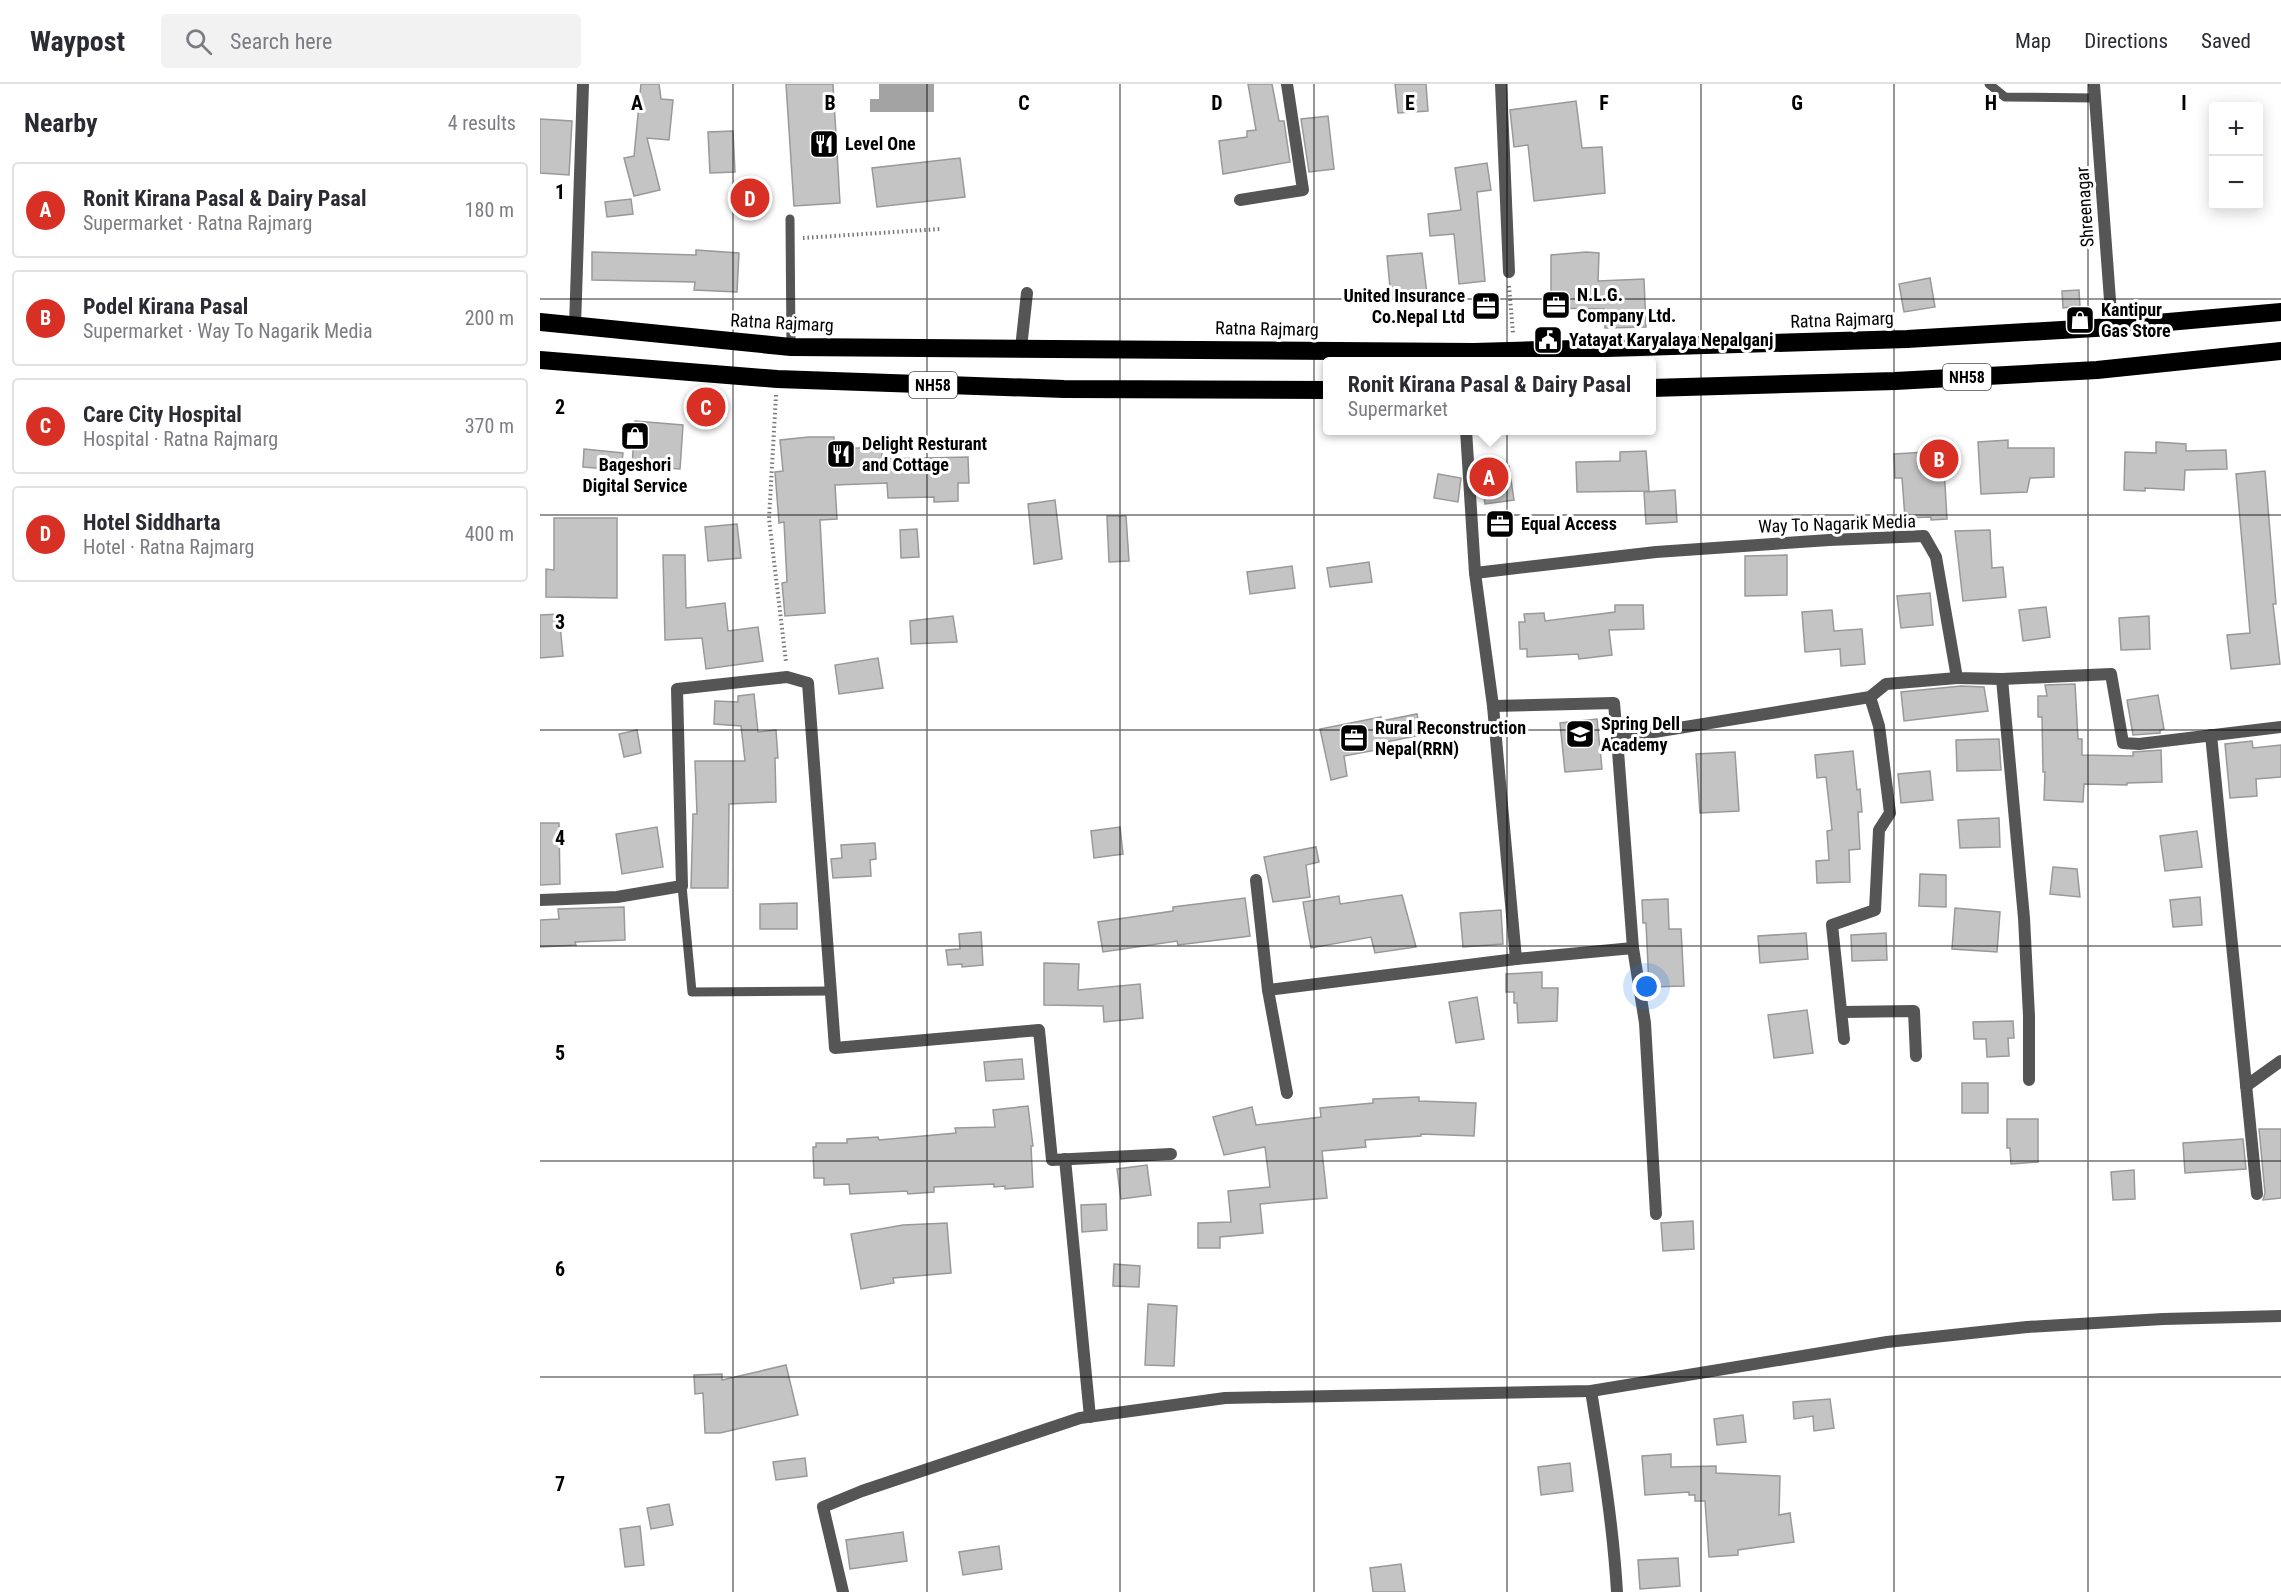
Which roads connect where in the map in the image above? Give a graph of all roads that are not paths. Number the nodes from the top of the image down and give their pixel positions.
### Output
1 (583, 84) edge
2 (1287, 84) edge
3 (1501, 84) edge
4 (1989, 84) edge
5 (2094, 84) edge
6 (2094, 98) junction
7 (1240, 200) dead end
8 (790, 219) dead end
9 (1509, 272) road end
10 (1027, 293) dead end
11 (2281, 312) edge
12 (540, 322) edge
13 (575, 326) junction
14 (2112, 327) junction
15 (790, 347) junction
16 (1021, 348) junction
17 (2281, 351) edge
18 (540, 360) edge
19 (1656, 388) edge
20 (1323, 390) edge
21 (1466, 435) edge
22 (1475, 573) junction
23 (1957, 678) junction
24 (2002, 679) junction
25 (1869, 698) junction
26 (1493, 706) junction
27 (2281, 727) edge
28 (2211, 735) junction
29 (1617, 738) junction
30 (1256, 880) dead end
31 (682, 886) junction
32 (540, 900) edge
33 (1633, 948) junction
34 (1516, 959) junction
35 (1268, 990) junction
36 (831, 991) junction
37 (1843, 1012) junction
38 (1844, 1039) dead end
39 (1917, 1056) dead end
40 (2281, 1061) edge
41 (2029, 1080) dead end
42 (2246, 1086) junction
43 (1287, 1093) dead end
44 (1171, 1154) dead end
45 (1065, 1160) junction
46 (2257, 1194) dead end
47 (1656, 1214) dead end
48 (2281, 1316) edge
49 (1591, 1391) junction
50 (1090, 1417) junction
51 (843, 1592) edge
52 (1617, 1592) edge

1 - 13 street
2 - 7 street
3 - 9 street
4 - 6 lane
5 - 6 street, Shreenagar
6 - 14 street, Shreenagar
8 - 15 lane
10 - 16 street
11 - 14 highway, Ratna Rajmarg / NH58
12 - 13 highway, Ratna Rajmarg / NH58
13 - 15 highway, Ratna Rajmarg / NH58
14 - 16 highway, Ratna Rajmarg / NH58
15 - 16 highway, Ratna Rajmarg / NH58
17 - 19 highway, NH58
18 - 20 highway, NH58
21 - 22 street
22 - 23 street, Way To Nagarik Media
22 - 26 street
23 - 24 street
23 - 25 street
24 - 28 street
24 - 41 street
25 - 29 street
25 - 37 street
26 - 29 street
26 - 34 street
27 - 28 street
28 - 42 street
29 - 33 street
30 - 35 street
31 - 32 street
31 - 36 lane
31 - 36 street
33 - 34 street
33 - 47 street
34 - 35 street
35 - 43 street
36 - 45 street
37 - 38 street
37 - 39 street
40 - 42 street
42 - 46 street
44 - 45 street
45 - 50 street
48 - 49 street
49 - 50 street
49 - 52 street
50 - 51 street

